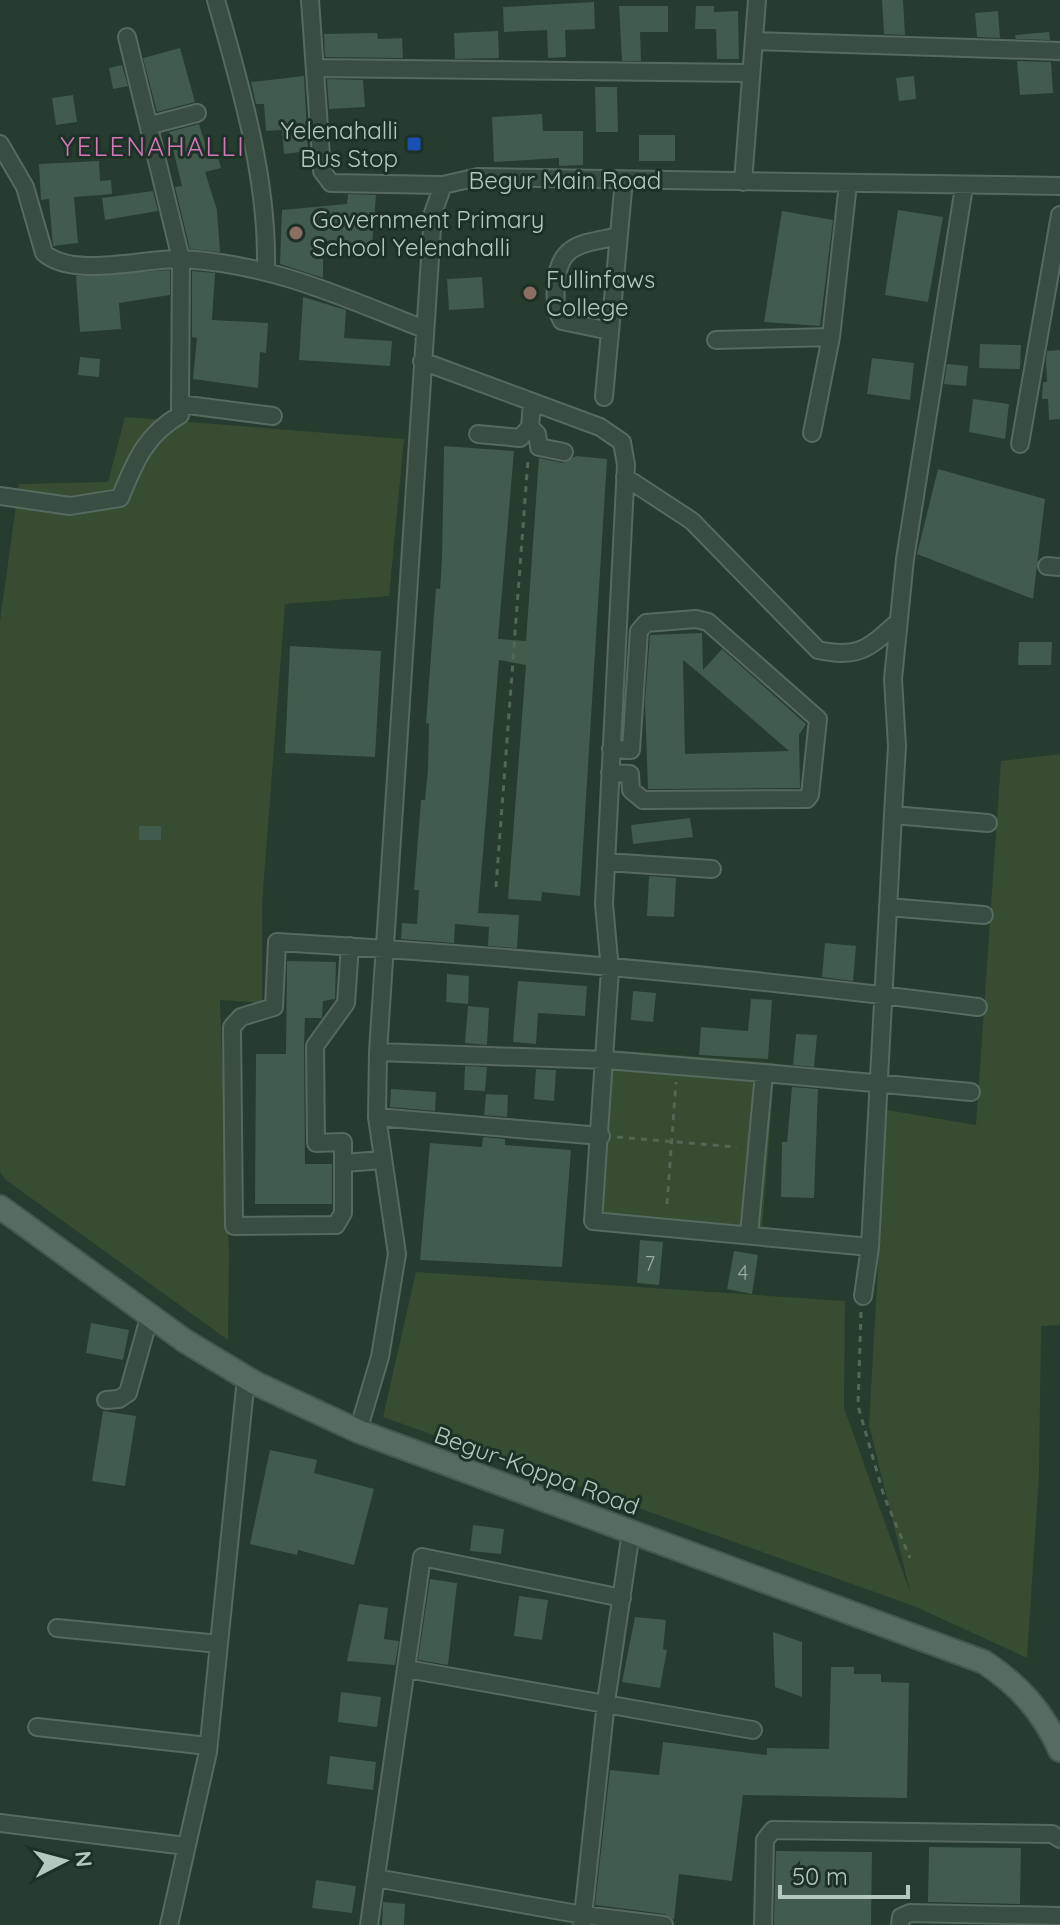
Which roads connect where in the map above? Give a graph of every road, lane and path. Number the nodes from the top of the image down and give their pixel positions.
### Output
1 (216, 0) edge
2 (310, 0) edge
3 (757, 0) edge
4 (127, 37) dead end
5 (754, 41) junction
6 (1060, 51) edge
7 (315, 68) junction
8 (751, 73) junction
9 (197, 113) dead end
10 (151, 125) junction
11 (0, 144) edge
12 (624, 180) junction
13 (743, 182) junction
14 (848, 184) junction
15 (443, 185) junction
16 (1060, 186) edge
17 (964, 187) junction
18 (1060, 215) edge
19 (619, 236) junction
20 (181, 259) junction
21 (266, 269) junction
22 (424, 329) junction
23 (610, 331) junction
24 (831, 337) junction
25 (716, 340) dead end
26 (422, 361) junction
27 (604, 397) dead end
28 (532, 402) junction
29 (180, 404) junction
30 (273, 416) dead end
31 (530, 427) junction
32 (812, 433) dead end
33 (478, 434) dead end
34 (1020, 444) dead end
35 (564, 452) dead end
36 (528, 456) dead end
37 (625, 477) junction
38 (0, 496) edge
39 (899, 621) junction
40 (611, 749) junction
41 (631, 750) junction
42 (610, 773) junction
43 (630, 774) junction
44 (893, 815) junction
45 (988, 823) dead end
46 (606, 862) junction
47 (712, 869) dead end
48 (496, 887) dead end
49 (888, 907) junction
50 (984, 915) dead end
51 (350, 946) junction
52 (383, 948) junction
53 (610, 970) junction
54 (883, 995) junction
55 (978, 1007) dead end
56 (378, 1052) junction
57 (606, 1060) junction
58 (764, 1073) junction
59 (676, 1078) dead end
60 (878, 1083) junction
61 (971, 1092) dead end
62 (377, 1117) junction
63 (601, 1136) junction
64 (671, 1141) junction
65 (737, 1147) dead end
66 (382, 1160) junction
67 (344, 1163) junction
68 (667, 1204) dead end
69 (0, 1207) edge
70 (749, 1235) junction
71 (870, 1247) junction
72 (863, 1296) joint
73 (149, 1318) junction
74 (246, 1378) junction
75 (106, 1400) dead end
76 (358, 1431) junction
77 (631, 1532) junction
78 (910, 1558) dead end
79 (622, 1598) junction
80 (57, 1628) dead end
81 (219, 1644) junction
82 (407, 1669) junction
83 (606, 1702) junction
84 (37, 1727) dead end
85 (753, 1730) dead end
86 (208, 1746) junction
87 (1060, 1750) edge
88 (0, 1823) edge
89 (1060, 1839) edge
90 (186, 1846) junction
91 (376, 1878) junction
92 (1060, 1916) edge
93 (583, 1920) edge
94 (169, 1925) edge
95 (369, 1925) edge
96 (664, 1925) edge
97 (763, 1925) edge
98 (900, 1925) edge

1 - 21 street
2 - 7 street
3 - 5 street
4 - 10 street
5 - 6 street
5 - 8 street
7 - 8 street
7 - 15 street
8 - 13 street
9 - 10 street
10 - 20 street
11 - 20 street
12 - 13 street, Begur Main Road
12 - 15 street, Begur Main Road
12 - 19 street
13 - 14 street, Begur Main Road
14 - 17 street, Begur Main Road
14 - 24 street
15 - 22 street, Begur Main Road
16 - 17 street, Begur Main Road
17 - 39 street
18 - 34 street
19 - 23 street
19 - 23 street
20 - 21 street
20 - 29 street
21 - 22 street
22 - 26 street, Begur Main Road
23 - 27 street
24 - 25 street
24 - 32 street
26 - 28 street
26 - 52 street, Begur Main Road
28 - 31 street
28 - 37 street
29 - 30 street
29 - 38 street
31 - 33 street
31 - 35 street
36 - 48 path
37 - 39 street
37 - 40 street
39 - 44 street
40 - 41 street
40 - 42 street
41 - 43 street
41 - 43 street
42 - 43 street
42 - 46 street
44 - 45 street
44 - 49 street
46 - 47 street
46 - 53 street
49 - 50 street
49 - 54 street
51 - 52 street
51 - 67 street
51 - 67 street
52 - 53 street
52 - 56 street, Begur Main Road
53 - 54 street
53 - 57 street
54 - 55 street
54 - 60 street
56 - 57 street
56 - 62 street, Begur Main Road
57 - 58 street
57 - 63 street
58 - 60 street
58 - 70 street
59 - 64 path
60 - 61 street
60 - 71 street
62 - 63 street
62 - 66 street, Begur Main Road
63 - 64 path
63 - 70 street
64 - 65 path
64 - 68 path
66 - 67 street
66 - 76 street, Begur Main Road
69 - 73 main road, Begur-Koppa Road
70 - 71 street
71 - 72 street
72 - 78 path
73 - 74 main road, Begur-Koppa Road
73 - 75 street
74 - 76 main road, Begur-Koppa Road
74 - 81 street
76 - 77 main road, Begur-Koppa Road
77 - 79 street
77 - 87 main road, Begur-Koppa Road
79 - 82 street
79 - 83 street
80 - 81 street
81 - 86 street
82 - 83 street
82 - 91 street
83 - 85 street
83 - 93 street
84 - 86 street
86 - 90 street
88 - 90 street
89 - 97 street
90 - 94 street
91 - 93 street
91 - 95 street
92 - 98 street
93 - 96 street

